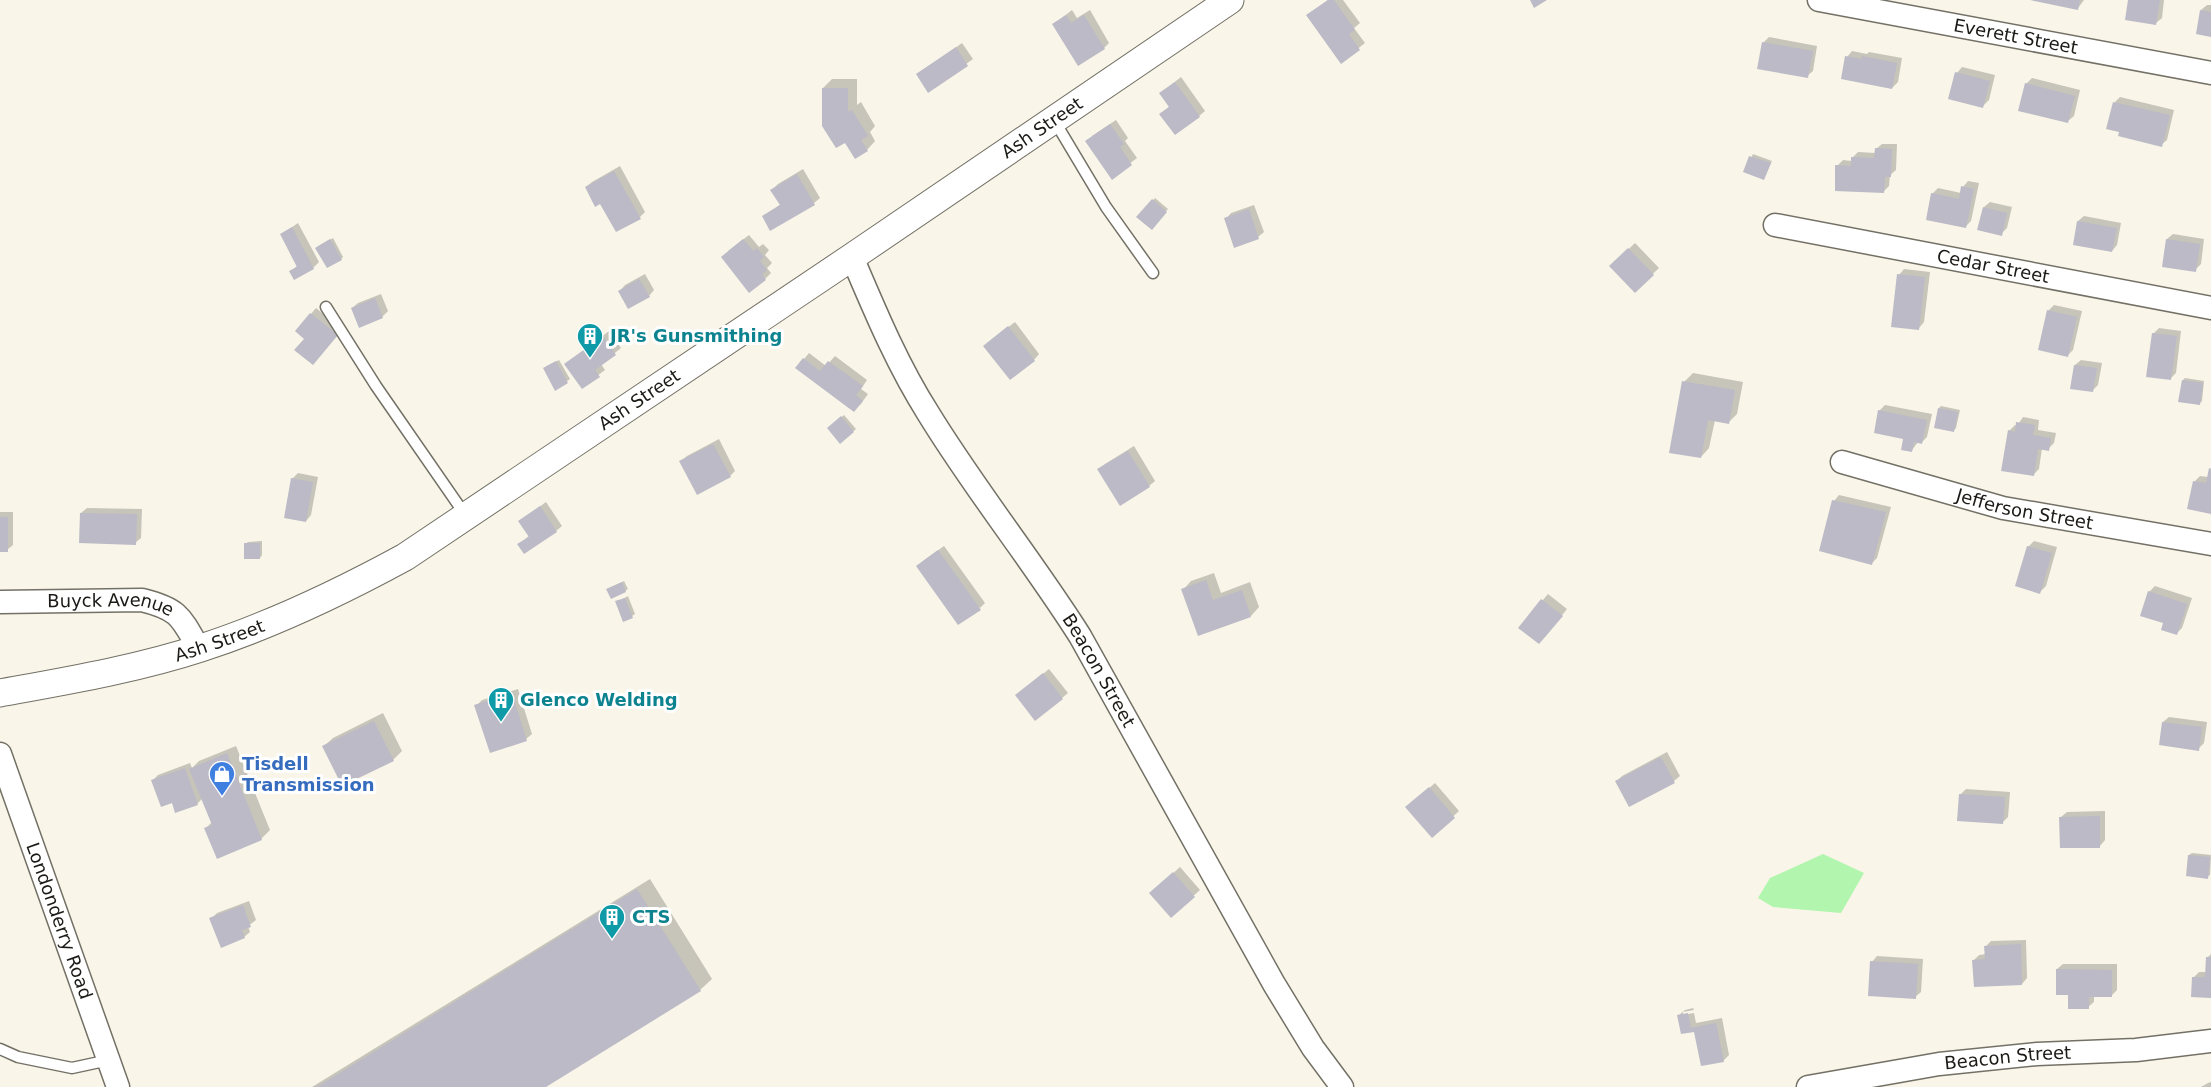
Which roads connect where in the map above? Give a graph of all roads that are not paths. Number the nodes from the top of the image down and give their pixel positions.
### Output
1 (1230, 0) edge
2 (1819, 0) edge
3 (2211, 73) edge
4 (1054, 120) junction
5 (1775, 225) dead end
6 (852, 257) junction
7 (1153, 273) dead end
8 (326, 307) dead end
9 (2211, 308) edge
10 (1842, 462) dead end
11 (466, 516) junction
12 (2211, 544) edge
13 (0, 602) edge
14 (199, 649) junction
15 (0, 693) edge
16 (0, 754) edge
17 (2211, 1041) edge
18 (0, 1049) edge
19 (109, 1060) junction
20 (118, 1087) edge
21 (1342, 1087) edge
22 (1808, 1087) edge

1 - 4 street, Ash Street
2 - 3 street, Everett Street
4 - 6 street, Ash Street
4 - 7 lane
5 - 9 street, Cedar Street
6 - 11 street, Ash Street
6 - 21 street, Beacon Street
8 - 11 lane
10 - 12 street, Jefferson Street
11 - 14 street, Ash Street
13 - 14 street, Buyck Avenue
14 - 15 street, Ash Street
16 - 19 street, Londonderry Road
17 - 22 street, Beacon Street
18 - 19 lane
19 - 20 street, Londonderry Road

